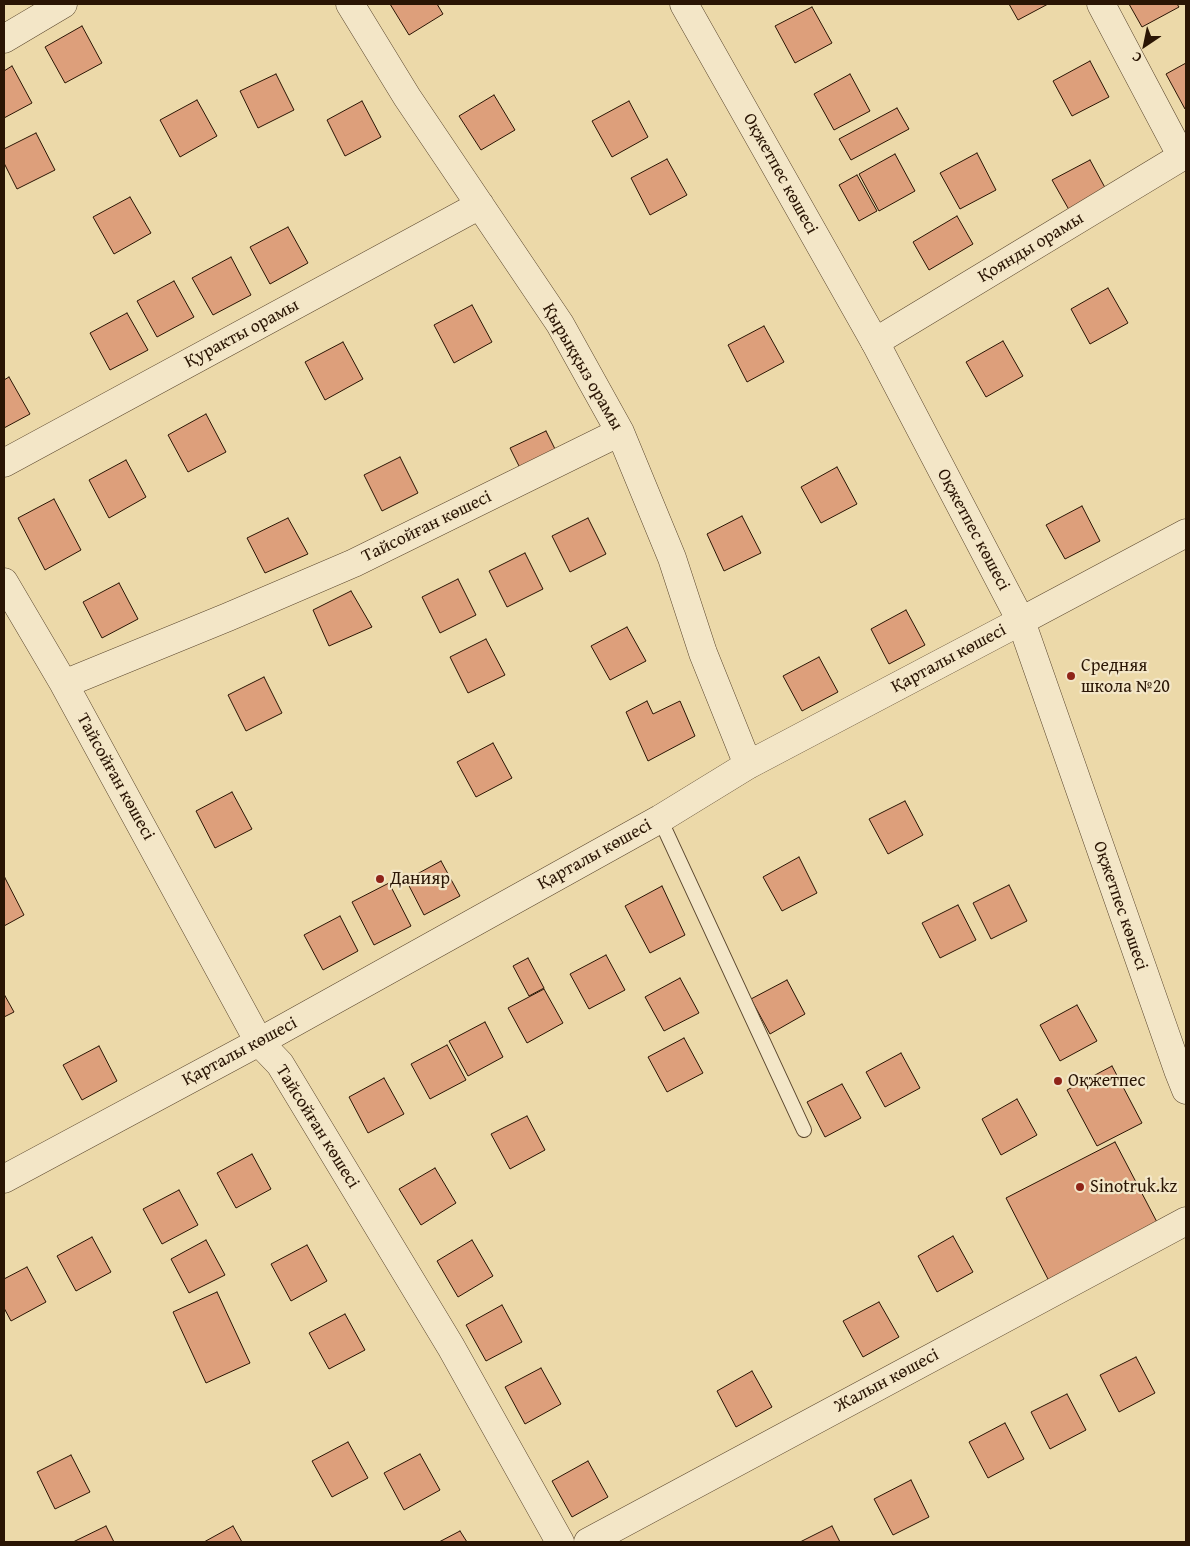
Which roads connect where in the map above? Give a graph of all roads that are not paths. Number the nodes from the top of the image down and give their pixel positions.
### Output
1 (63, 4) edge
2 (350, 4) edge
3 (684, 4) edge
4 (1101, 4) edge
5 (4, 39) edge
6 (1184, 156) edge
7 (480, 205) junction
8 (875, 342) junction
9 (620, 432) junction
10 (4, 464) edge
11 (1186, 533) edge
12 (4, 582) edge
13 (1021, 621) junction
14 (64, 684) junction
15 (748, 765) junction
16 (660, 819) junction
17 (259, 1042) junction
18 (1186, 1090) edge
19 (804, 1130) dead end
20 (4, 1179) edge
21 (1186, 1221) edge
22 (560, 1542) edge
23 (588, 1542) edge

1 - 5 street
2 - 7 street, Қырыққыз орамы
3 - 8 street, Оқжетпес көшесі
4 - 6 street
6 - 8 street, Қоянды орамы
7 - 9 street, Қырыққыз орамы
7 - 10 street, Қуракты орамы
8 - 13 street, Оқжетпес көшесі
9 - 14 street, Тайсойған көшесі
9 - 15 street, Қырыққыз орамы
11 - 13 street, Қарталы көшесі
12 - 14 street, Тайсойған көшесі
13 - 15 street, Қарталы көшесі
13 - 18 street, Оқжетпес көшесі
14 - 17 street, Тайсойған көшесі
15 - 16 street, Қарталы көшесі
16 - 17 street, Қарталы көшесі
16 - 19 lane
17 - 20 street, Қарталы көшесі
17 - 22 street, Тайсойған көшесі
21 - 23 street, Жалын көшесі

